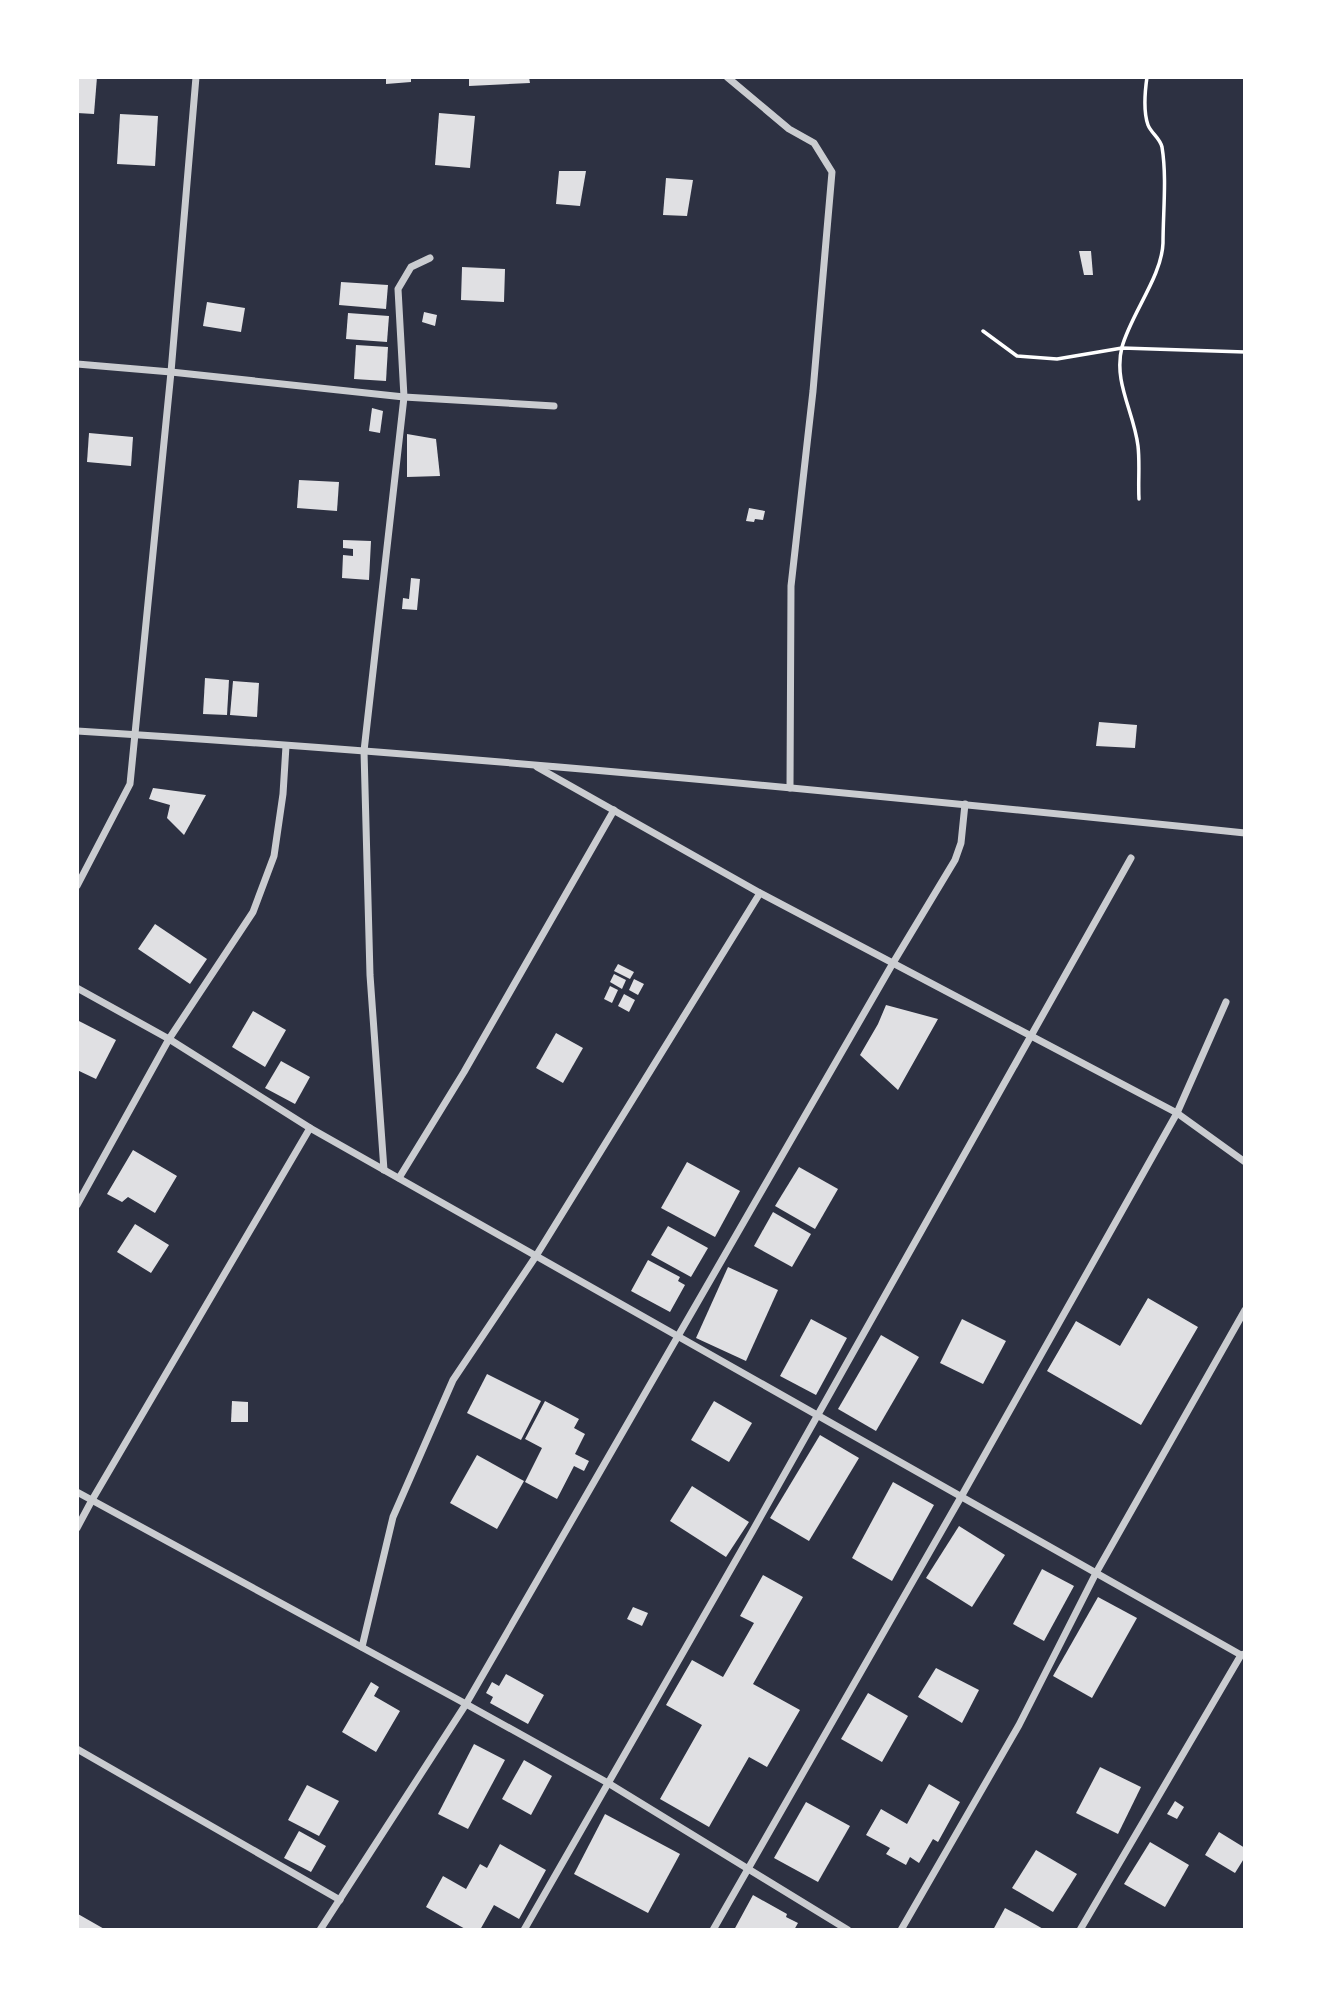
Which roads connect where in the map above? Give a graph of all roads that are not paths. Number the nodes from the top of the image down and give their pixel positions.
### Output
1 (196, 77) edge
2 (727, 77) edge
3 (430, 258) dead end
4 (77, 364) edge
5 (171, 372) junction
6 (404, 397) junction
7 (554, 406) dead end
8 (77, 731) edge
9 (136, 735) junction
10 (286, 746) junction
11 (364, 751) junction
12 (534, 765) junction
13 (790, 788) junction
14 (965, 804) junction
15 (614, 810) junction
16 (1245, 833) edge
17 (1131, 858) dead end
18 (77, 886) edge
19 (760, 893) junction
20 (893, 962) junction
21 (77, 988) edge
22 (1226, 1002) dead end
23 (1032, 1036) junction
24 (169, 1039) junction
25 (1177, 1113) junction
26 (310, 1128) junction
27 (1245, 1162) edge
28 (384, 1170) junction
29 (399, 1178) junction
30 (77, 1205) edge
31 (536, 1256) junction
32 (1245, 1310) edge
33 (677, 1336) junction
34 (818, 1416) junction
35 (77, 1492) edge
36 (961, 1497) junction
37 (92, 1500) junction
38 (77, 1528) edge
39 (1096, 1573) junction
40 (362, 1647) junction
41 (1243, 1655) edge
42 (466, 1704) junction
43 (77, 1749) edge
44 (608, 1783) junction
45 (748, 1869) junction
46 (340, 1900) junction
47 (320, 1930) edge
48 (524, 1930) edge
49 (713, 1930) edge
50 (848, 1930) edge
51 (901, 1930) edge
52 (1080, 1930) edge

1 - 5 street
2 - 13 street
3 - 6 street
4 - 5 street
5 - 6 street
5 - 9 street
6 - 7 street
6 - 11 street
8 - 9 street
9 - 10 street
9 - 18 street
10 - 11 street
10 - 24 street
11 - 12 street
11 - 28 street
12 - 13 street
12 - 15 street
13 - 14 street
14 - 16 street
14 - 20 street
15 - 19 street
15 - 29 street
17 - 23 street
19 - 20 street
19 - 31 street
20 - 23 street
20 - 33 street
21 - 24 street
22 - 25 street
23 - 25 street
23 - 34 street
24 - 26 street
24 - 30 street
25 - 27 street
25 - 36 street
26 - 28 street
26 - 37 street
28 - 29 street
29 - 31 street
31 - 33 street
31 - 40 street
32 - 39 street
33 - 34 street
33 - 42 street
34 - 36 street
34 - 44 street
35 - 37 street
36 - 39 street
36 - 45 street
37 - 38 street
37 - 40 street
39 - 41 street
39 - 51 street
40 - 42 street
41 - 52 street
42 - 44 street
42 - 46 street
43 - 46 street
44 - 45 street
44 - 48 street
45 - 49 street
45 - 50 street
46 - 47 street

